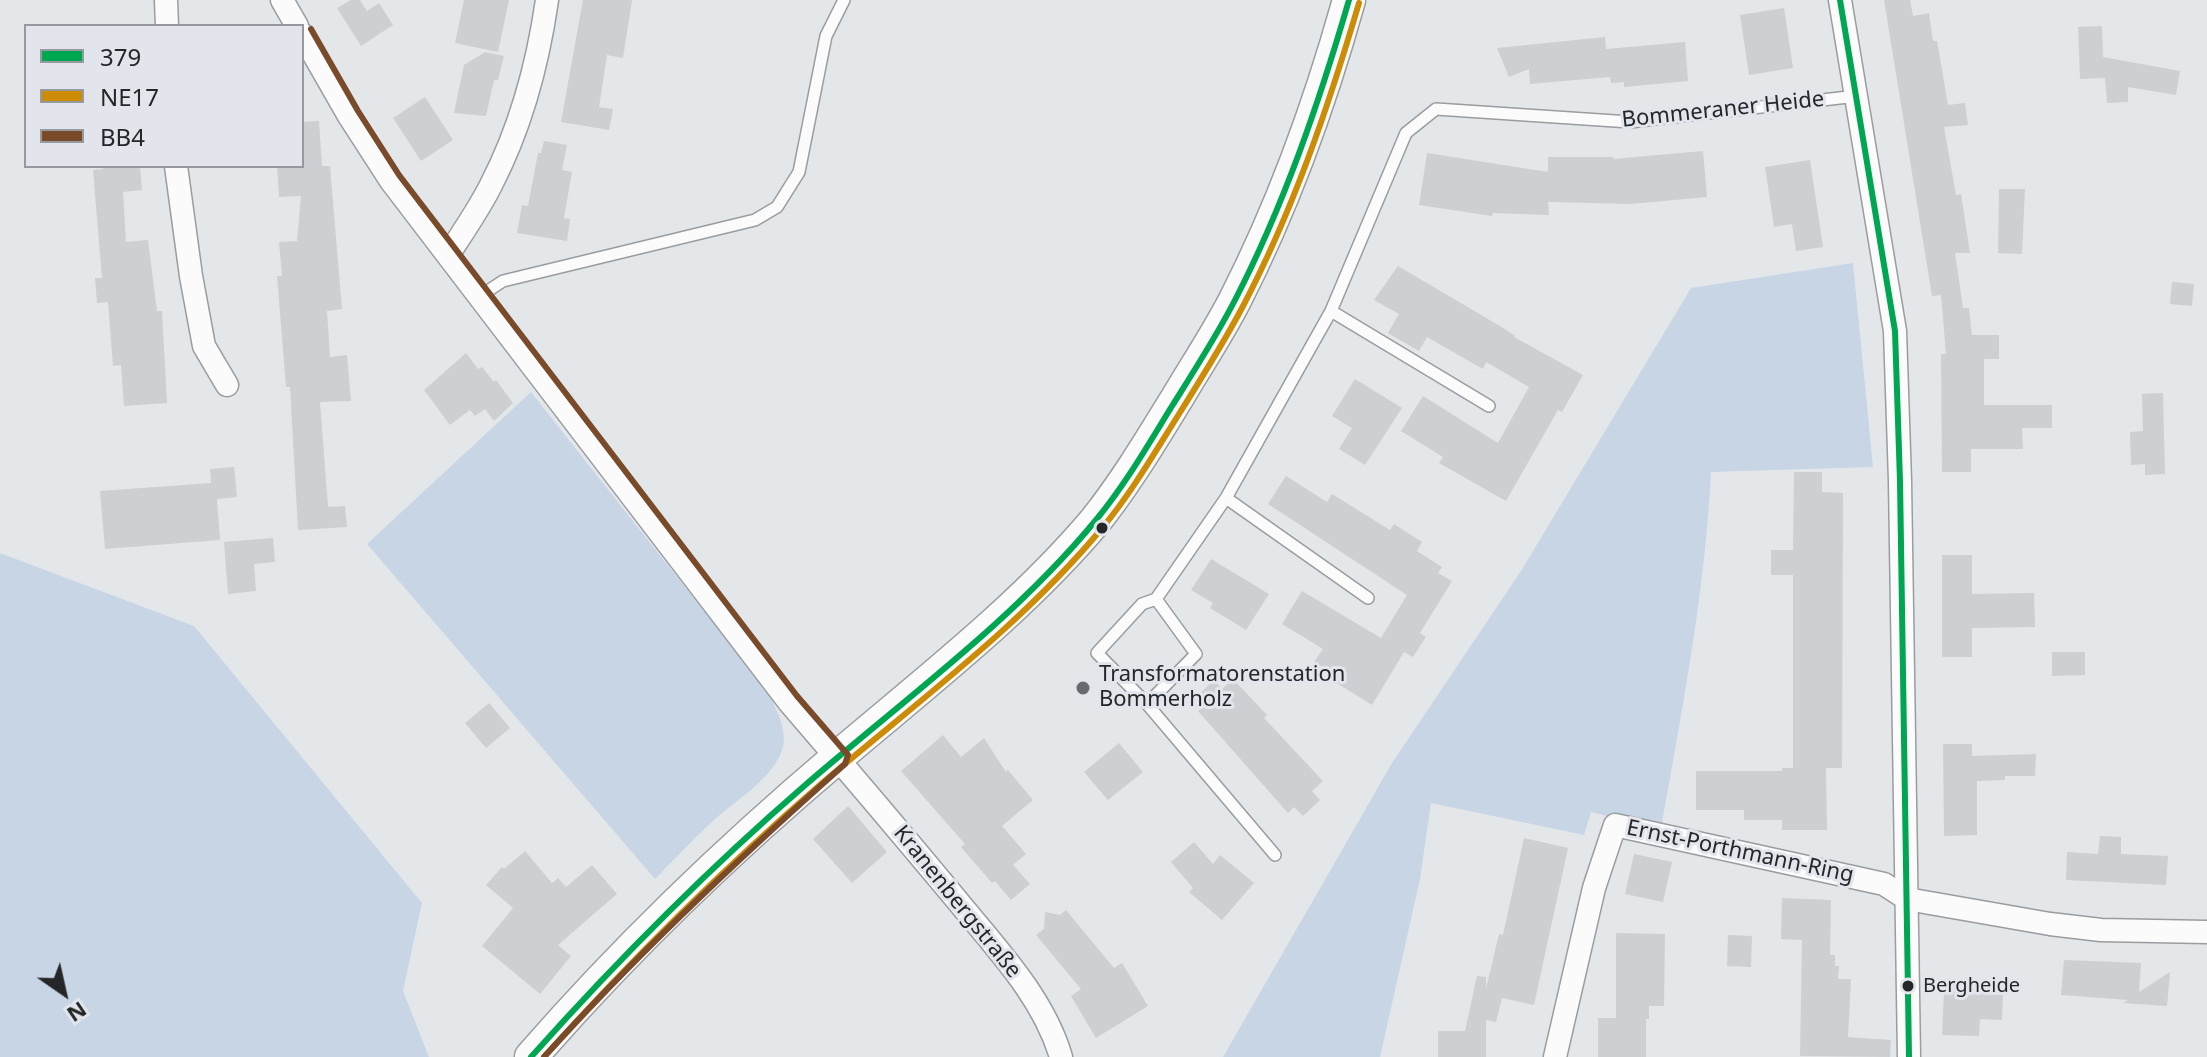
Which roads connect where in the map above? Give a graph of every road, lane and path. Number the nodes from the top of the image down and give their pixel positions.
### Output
1 (166, 0) edge
2 (282, 0) edge
3 (547, 0) edge
4 (844, 0) edge
5 (1349, 0) edge
6 (1840, 0) edge
7 (167, 24) edge
8 (296, 24) edge
9 (304, 37) edge
10 (1858, 96) junction
11 (176, 168) edge
12 (448, 255) junction
13 (480, 296) junction
14 (1331, 311) junction
15 (227, 385) dead end
16 (1489, 406) dead end
17 (1226, 498) junction
18 (1368, 598) dead end
19 (1156, 599) junction
20 (1147, 704) junction
21 (838, 757) junction
22 (1275, 855) dead end
23 (1907, 899) junction
24 (2207, 932) edge
25 (531, 1057) edge
26 (1061, 1057) edge
27 (1555, 1057) edge
28 (1909, 1057) edge

1 - 7 street
2 - 8 street
3 - 12 street
4 - 13 lane
5 - 21 main road
6 - 10 street
9 - 12 street, Kranenbergstraße
10 - 14 lane, Bommeraner Heide
10 - 23 street
11 - 15 street
12 - 13 street, Kranenbergstraße
13 - 21 street, Kranenbergstraße
14 - 16 lane
14 - 17 lane, Bommeraner Heide
17 - 18 lane
17 - 19 lane, Bommeraner Heide
19 - 20 lane
19 - 20 lane, Bommeraner Heide
20 - 22 lane, Bommeraner Heide
21 - 25 main road
21 - 26 street, Kranenbergstraße
23 - 24 street
23 - 27 street, Ernst-Porthmann-Ring
23 - 28 street

